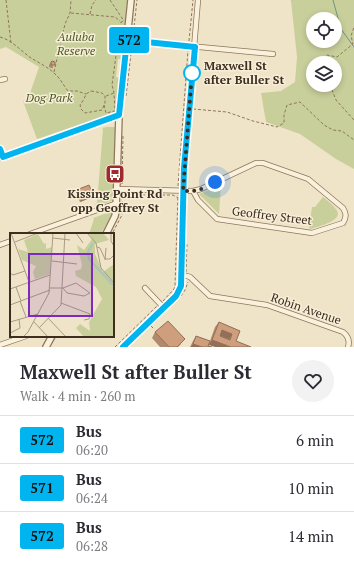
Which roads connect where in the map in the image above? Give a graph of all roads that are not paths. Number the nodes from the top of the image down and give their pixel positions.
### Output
1 (131, 0) edge
2 (198, 0) edge
3 (129, 43) junction
4 (112, 46) dead end
5 (195, 47) junction
6 (273, 54) dead end
7 (119, 115) junction
8 (0, 149) edge
9 (2, 158) edge
10 (117, 189) junction
11 (183, 191) junction
12 (193, 191) junction
13 (117, 202) junction
14 (33, 233) edge
15 (106, 233) edge
16 (10, 241) edge
17 (0, 245) edge
18 (181, 275) junction
19 (145, 288) dead end
20 (164, 308) junction
21 (23, 337) edge
22 (51, 337) edge
23 (0, 345) edge
24 (46, 347) edge
25 (123, 347) edge
26 (348, 347) edge

1 - 3 street
2 - 5 street
3 - 4 lane
3 - 5 street
3 - 7 street
5 - 6 street
5 - 11 street
7 - 9 street
7 - 10 street
8 - 9 street
10 - 11 street, Geoffrey Street
10 - 13 street
11 - 12 street, Geoffrey Street
11 - 18 street
12 - 12 street, Geoffrey Street
13 - 14 street
13 - 15 street
16 - 17 street
18 - 20 street
18 - 26 street, Robin Avenue
19 - 20 street
20 - 25 street
21 - 23 street
22 - 24 street

